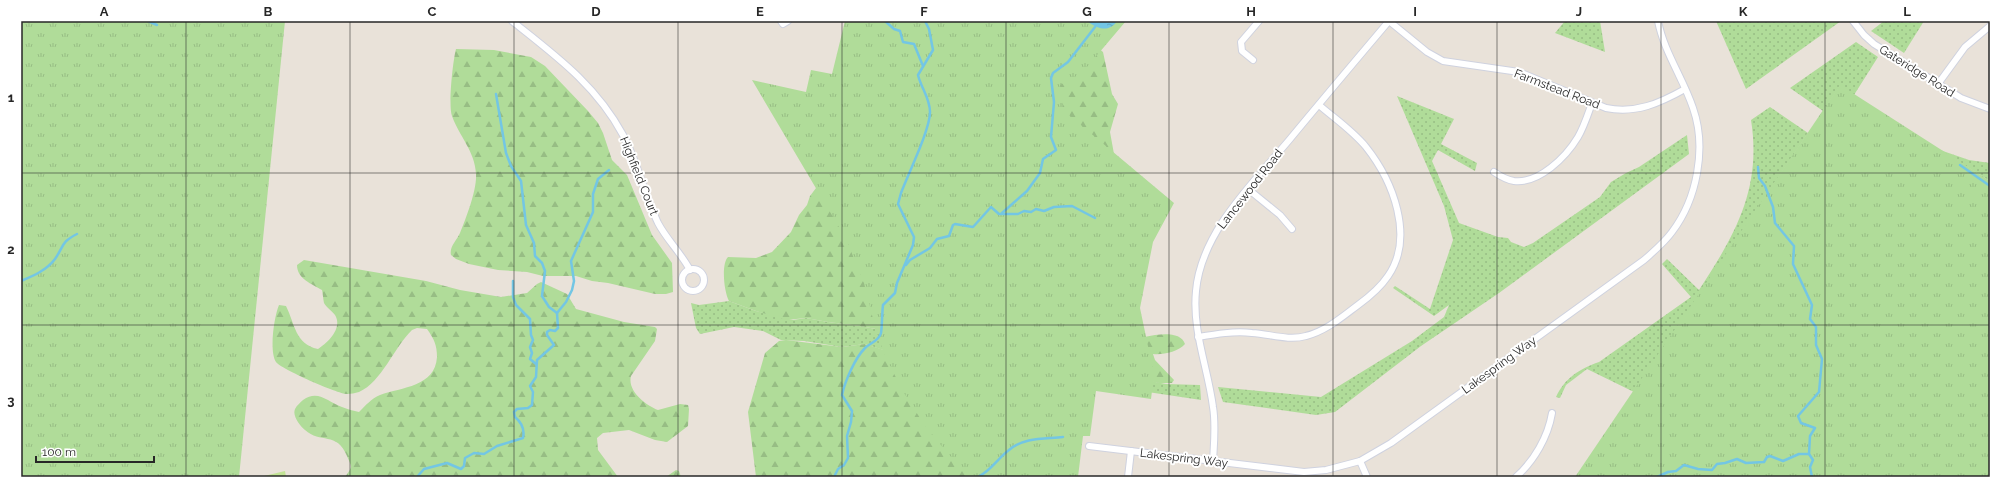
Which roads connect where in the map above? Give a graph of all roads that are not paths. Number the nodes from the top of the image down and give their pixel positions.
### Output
1 (512, 21) edge
2 (781, 21) edge
3 (788, 21) edge
4 (1259, 21) edge
5 (1389, 21) edge
6 (1658, 21) edge
7 (1853, 21) edge
8 (1990, 26) edge
9 (1253, 60) dead end
10 (1938, 84) junction
11 (1686, 89) junction
12 (1592, 103) junction
13 (1318, 105) junction
14 (1990, 110) edge
15 (1494, 172) dead end
16 (1248, 189) junction
17 (1292, 229) dead end
18 (690, 270) dead end
19 (1198, 337) junction
20 (1552, 413) dead end
21 (1089, 446) dead end
22 (1131, 451) junction
23 (1360, 461) junction
24 (1213, 462) junction
25 (1128, 477) edge
26 (1367, 477) edge
27 (1516, 477) edge

1 - 18 street, Highfield Court
2 - 3 street
4 - 9 street
5 - 12 street, Farmstead Road
5 - 13 street, Lancewood Road
6 - 11 street, Lakespring Way
7 - 10 street, Gateridge Road
8 - 10 street
10 - 14 street, Gateridge Road
11 - 12 street, Farmstead Road
11 - 23 street, Lakespring Way
12 - 15 street
13 - 16 street, Lancewood Road
13 - 19 street
16 - 17 street
16 - 19 street, Lancewood Road
19 - 24 street, Lancewood Road
20 - 27 street
21 - 22 street, Lakespring Way
22 - 24 street, Lakespring Way
22 - 25 street
23 - 24 street, Lakespring Way
23 - 26 street

